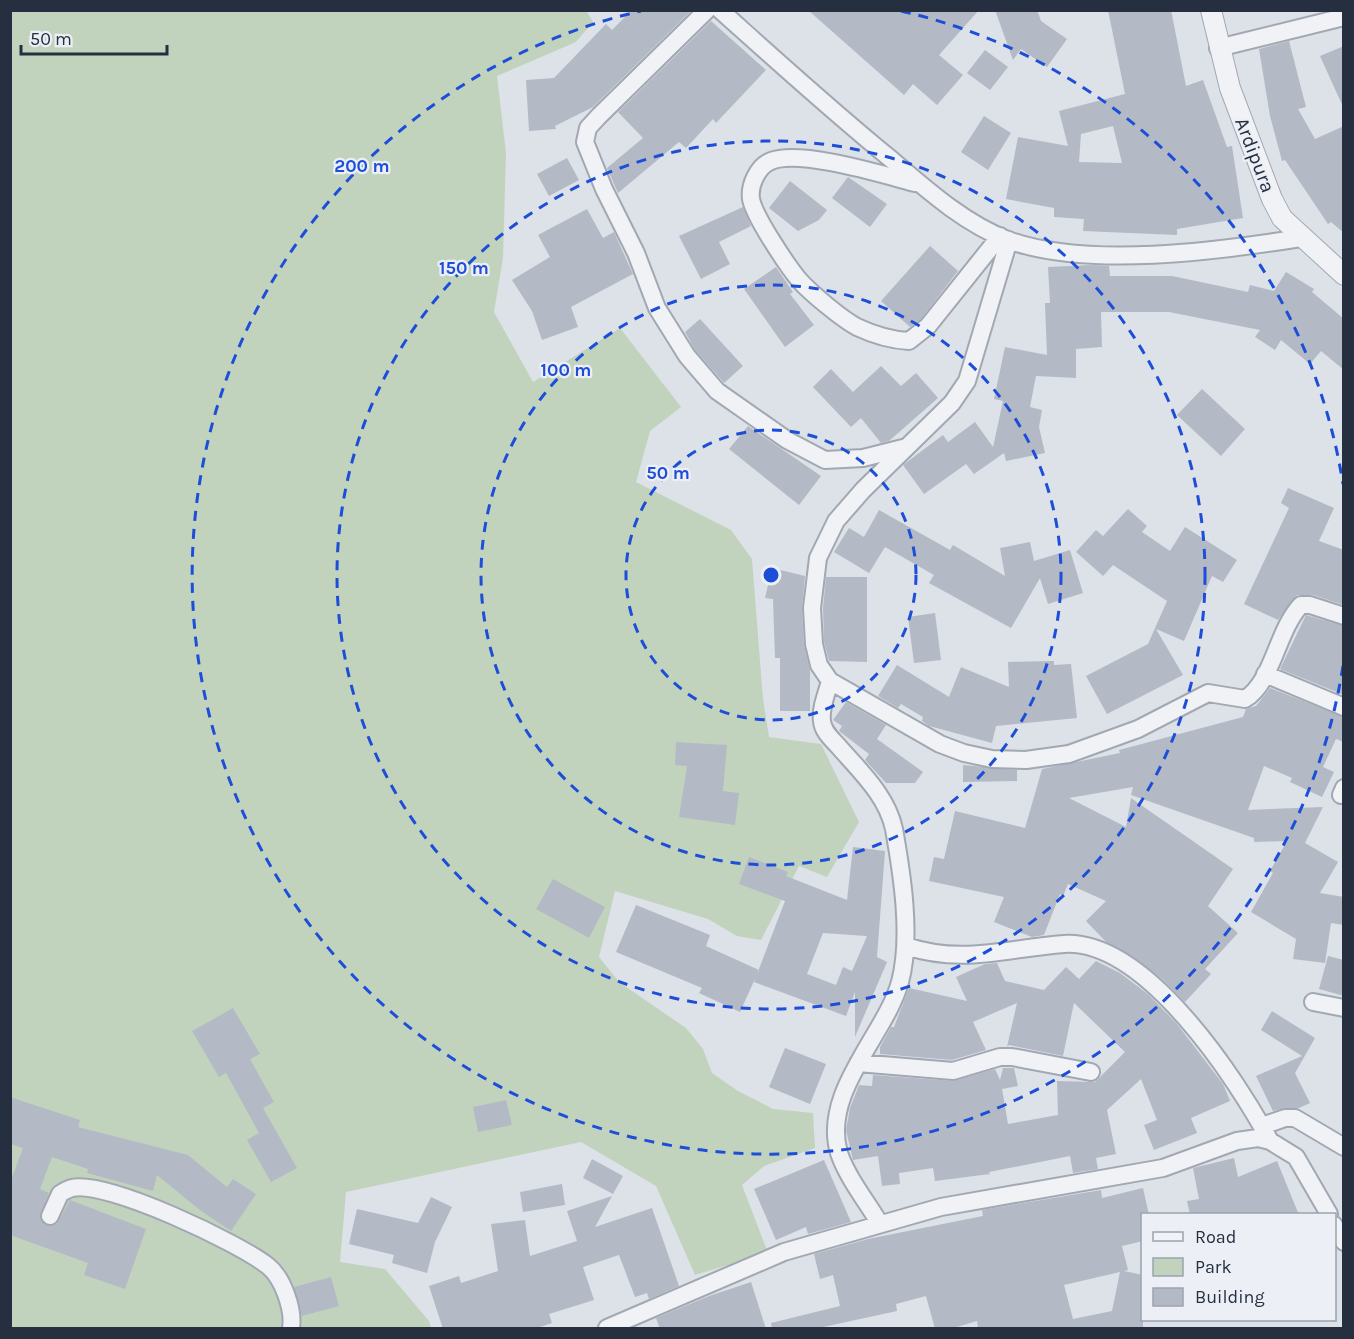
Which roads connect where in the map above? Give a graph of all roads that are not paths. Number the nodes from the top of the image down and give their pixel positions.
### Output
1 (707, 10) edge
2 (720, 10) edge
3 (1211, 10) edge
4 (1344, 17) edge
5 (1218, 48) junction
6 (921, 185) junction
7 (1004, 238) junction
8 (1301, 238) junction
9 (1344, 275) edge
10 (908, 447) junction
11 (1344, 616) edge
12 (1265, 674) junction
13 (830, 681) junction
14 (1344, 707) edge
15 (906, 946) junction
16 (1314, 1002) dead end
17 (1344, 1008) edge
18 (858, 1063) junction
19 (1091, 1072) dead end
20 (1262, 1126) junction
21 (1270, 1141) junction
22 (1344, 1147) edge
23 (1328, 1213) edge
24 (50, 1216) dead end
25 (880, 1224) junction
26 (1336, 1227) edge
27 (1344, 1242) edge
28 (291, 1329) edge
29 (607, 1329) edge

1 - 10 street
2 - 6 street
3 - 5 street, Ardipura
4 - 5 street
5 - 8 street, Ardipura
6 - 7 street
6 - 7 street
7 - 8 street
7 - 10 street
8 - 9 street, Ardipura
10 - 13 street
11 - 12 street
12 - 13 street
12 - 14 street
13 - 15 street
15 - 18 street
15 - 20 street
16 - 17 street
18 - 19 street
18 - 25 street
20 - 21 street
20 - 22 street
21 - 23 street
21 - 25 street
24 - 28 street
25 - 29 street
26 - 27 street

